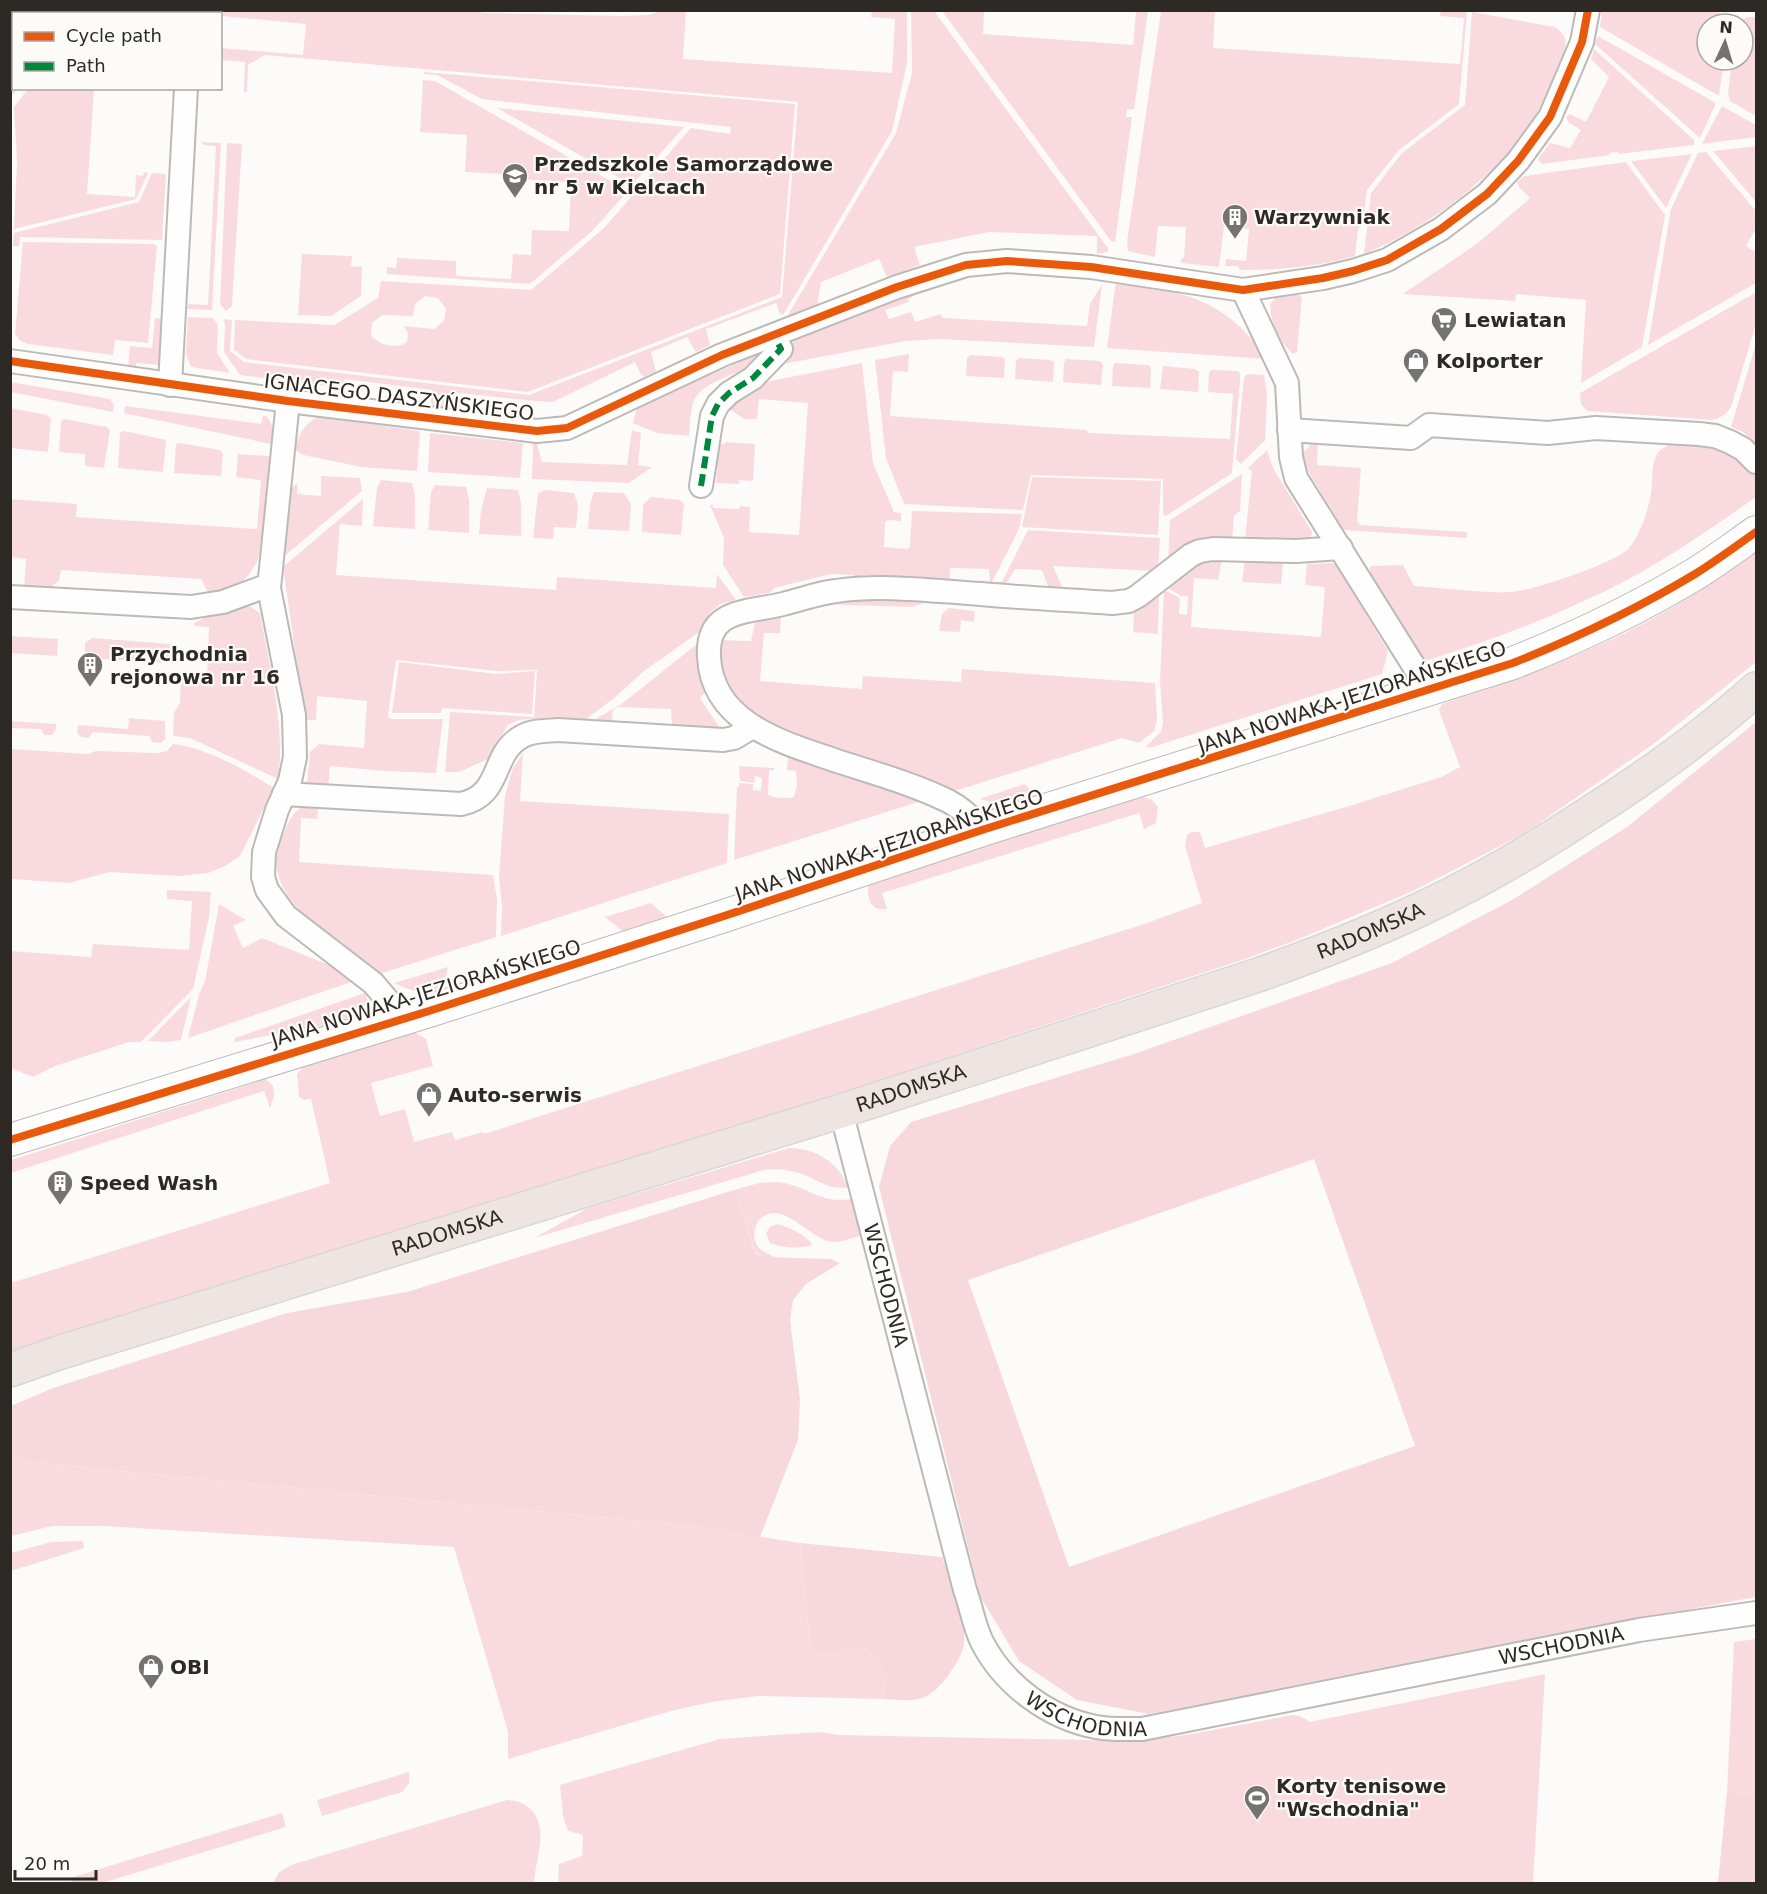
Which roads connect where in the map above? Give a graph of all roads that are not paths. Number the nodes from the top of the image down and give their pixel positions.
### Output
1 (1588, 10) edge
2 (186, 90) edge
3 (1243, 290) junction
4 (774, 336) junction
5 (10, 362) edge
6 (170, 385) junction
7 (288, 401) junction
8 (1289, 430) junction
9 (1756, 462) edge
10 (701, 486) dead end
11 (1756, 532) edge
12 (1341, 548) junction
13 (269, 585) junction
14 (10, 597) edge
15 (1756, 689) edge
16 (1425, 692) junction
17 (752, 727) junction
18 (284, 794) junction
19 (982, 830) junction
20 (403, 1018) junction
21 (841, 1111) junction
22 (10, 1140) edge
23 (10, 1370) edge
24 (1756, 1613) edge

1 - 3 street, IGNACEGO DASZYŃSKIEGO
2 - 6 street
3 - 4 street, IGNACEGO DASZYŃSKIEGO
3 - 8 street
4 - 7 street, IGNACEGO DASZYŃSKIEGO
4 - 10 street
5 - 6 street, IGNACEGO DASZYŃSKIEGO
6 - 7 street, IGNACEGO DASZYŃSKIEGO
7 - 13 street
8 - 9 street
8 - 12 street
11 - 16 street, JANA NOWAKA-JEZIORAŃSKIEGO
12 - 16 street
12 - 17 street
13 - 14 street
13 - 18 street
15 - 21 main road, RADOMSKA
16 - 19 street, JANA NOWAKA-JEZIORAŃSKIEGO
17 - 18 street
17 - 19 street
18 - 20 street
19 - 20 street, JANA NOWAKA-JEZIORAŃSKIEGO
20 - 22 street, JANA NOWAKA-JEZIORAŃSKIEGO
21 - 23 main road, RADOMSKA
21 - 24 street, WSCHODNIA

